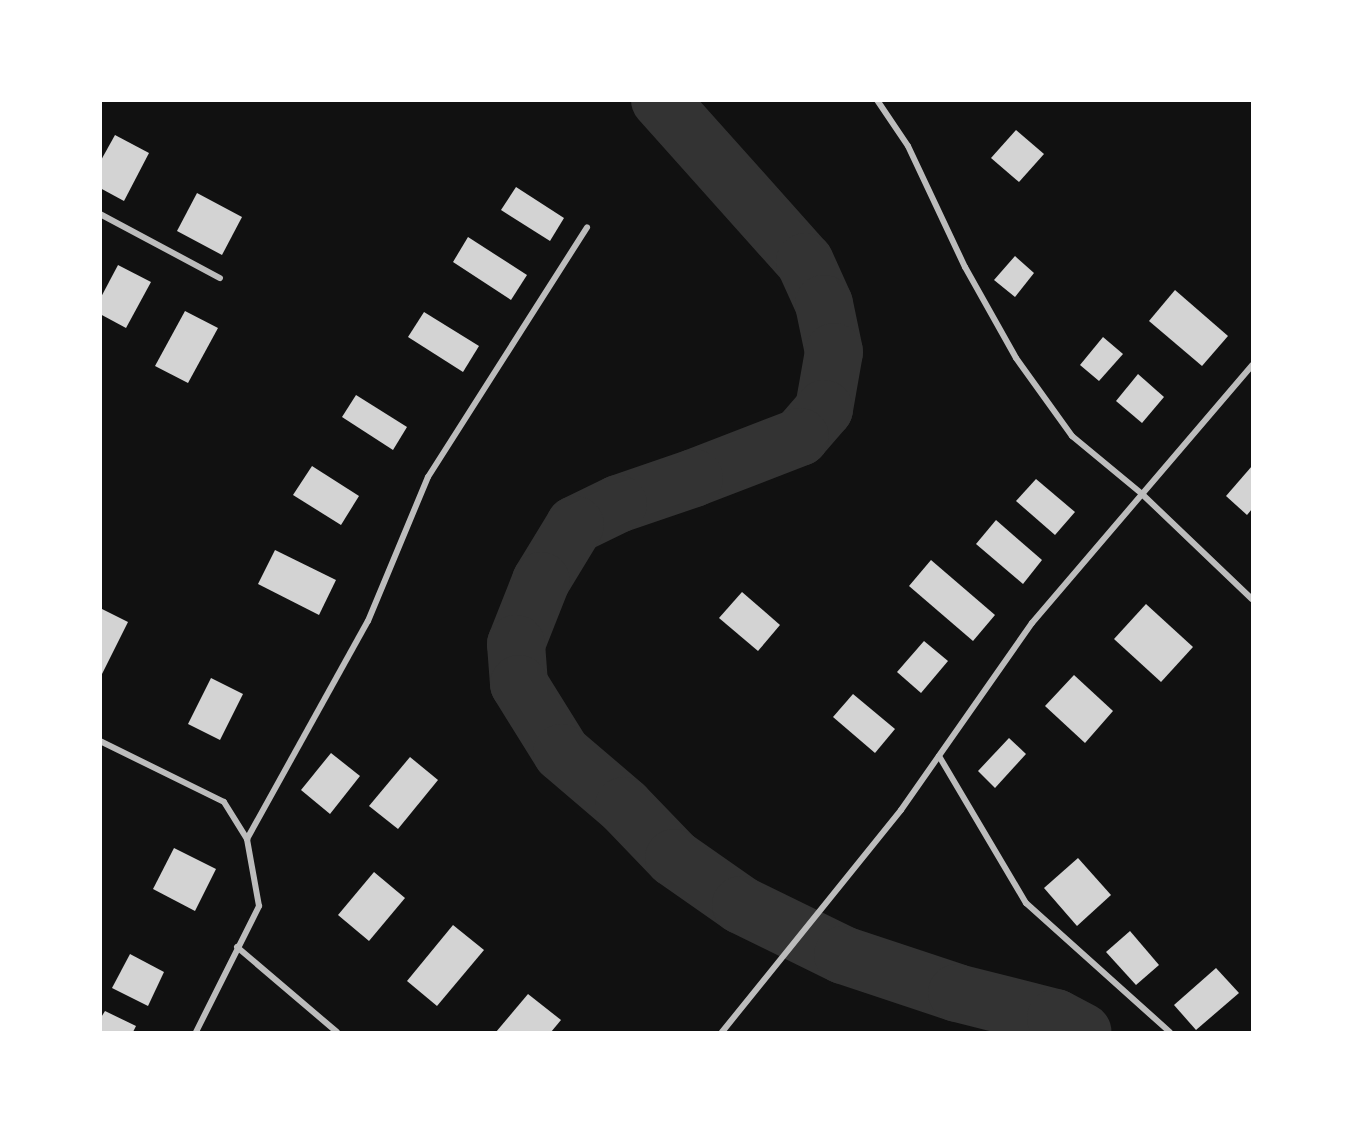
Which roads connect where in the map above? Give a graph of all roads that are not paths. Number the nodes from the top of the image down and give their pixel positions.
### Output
1 (877, 100) edge
2 (100, 214) edge
3 (587, 227) dead end
4 (220, 278) dead end
5 (1252, 365) edge
6 (1142, 494) junction
7 (1252, 599) edge
8 (100, 741) edge
9 (939, 756) junction
10 (247, 839) junction
11 (237, 947) junction
12 (196, 1032) edge
13 (337, 1032) edge
14 (722, 1032) edge
15 (1170, 1032) edge

1 - 6 street
2 - 4 street
3 - 10 street
5 - 6 street
6 - 7 street
6 - 9 street
8 - 10 street
9 - 14 street
9 - 15 street
10 - 11 street
11 - 12 street
11 - 13 street

